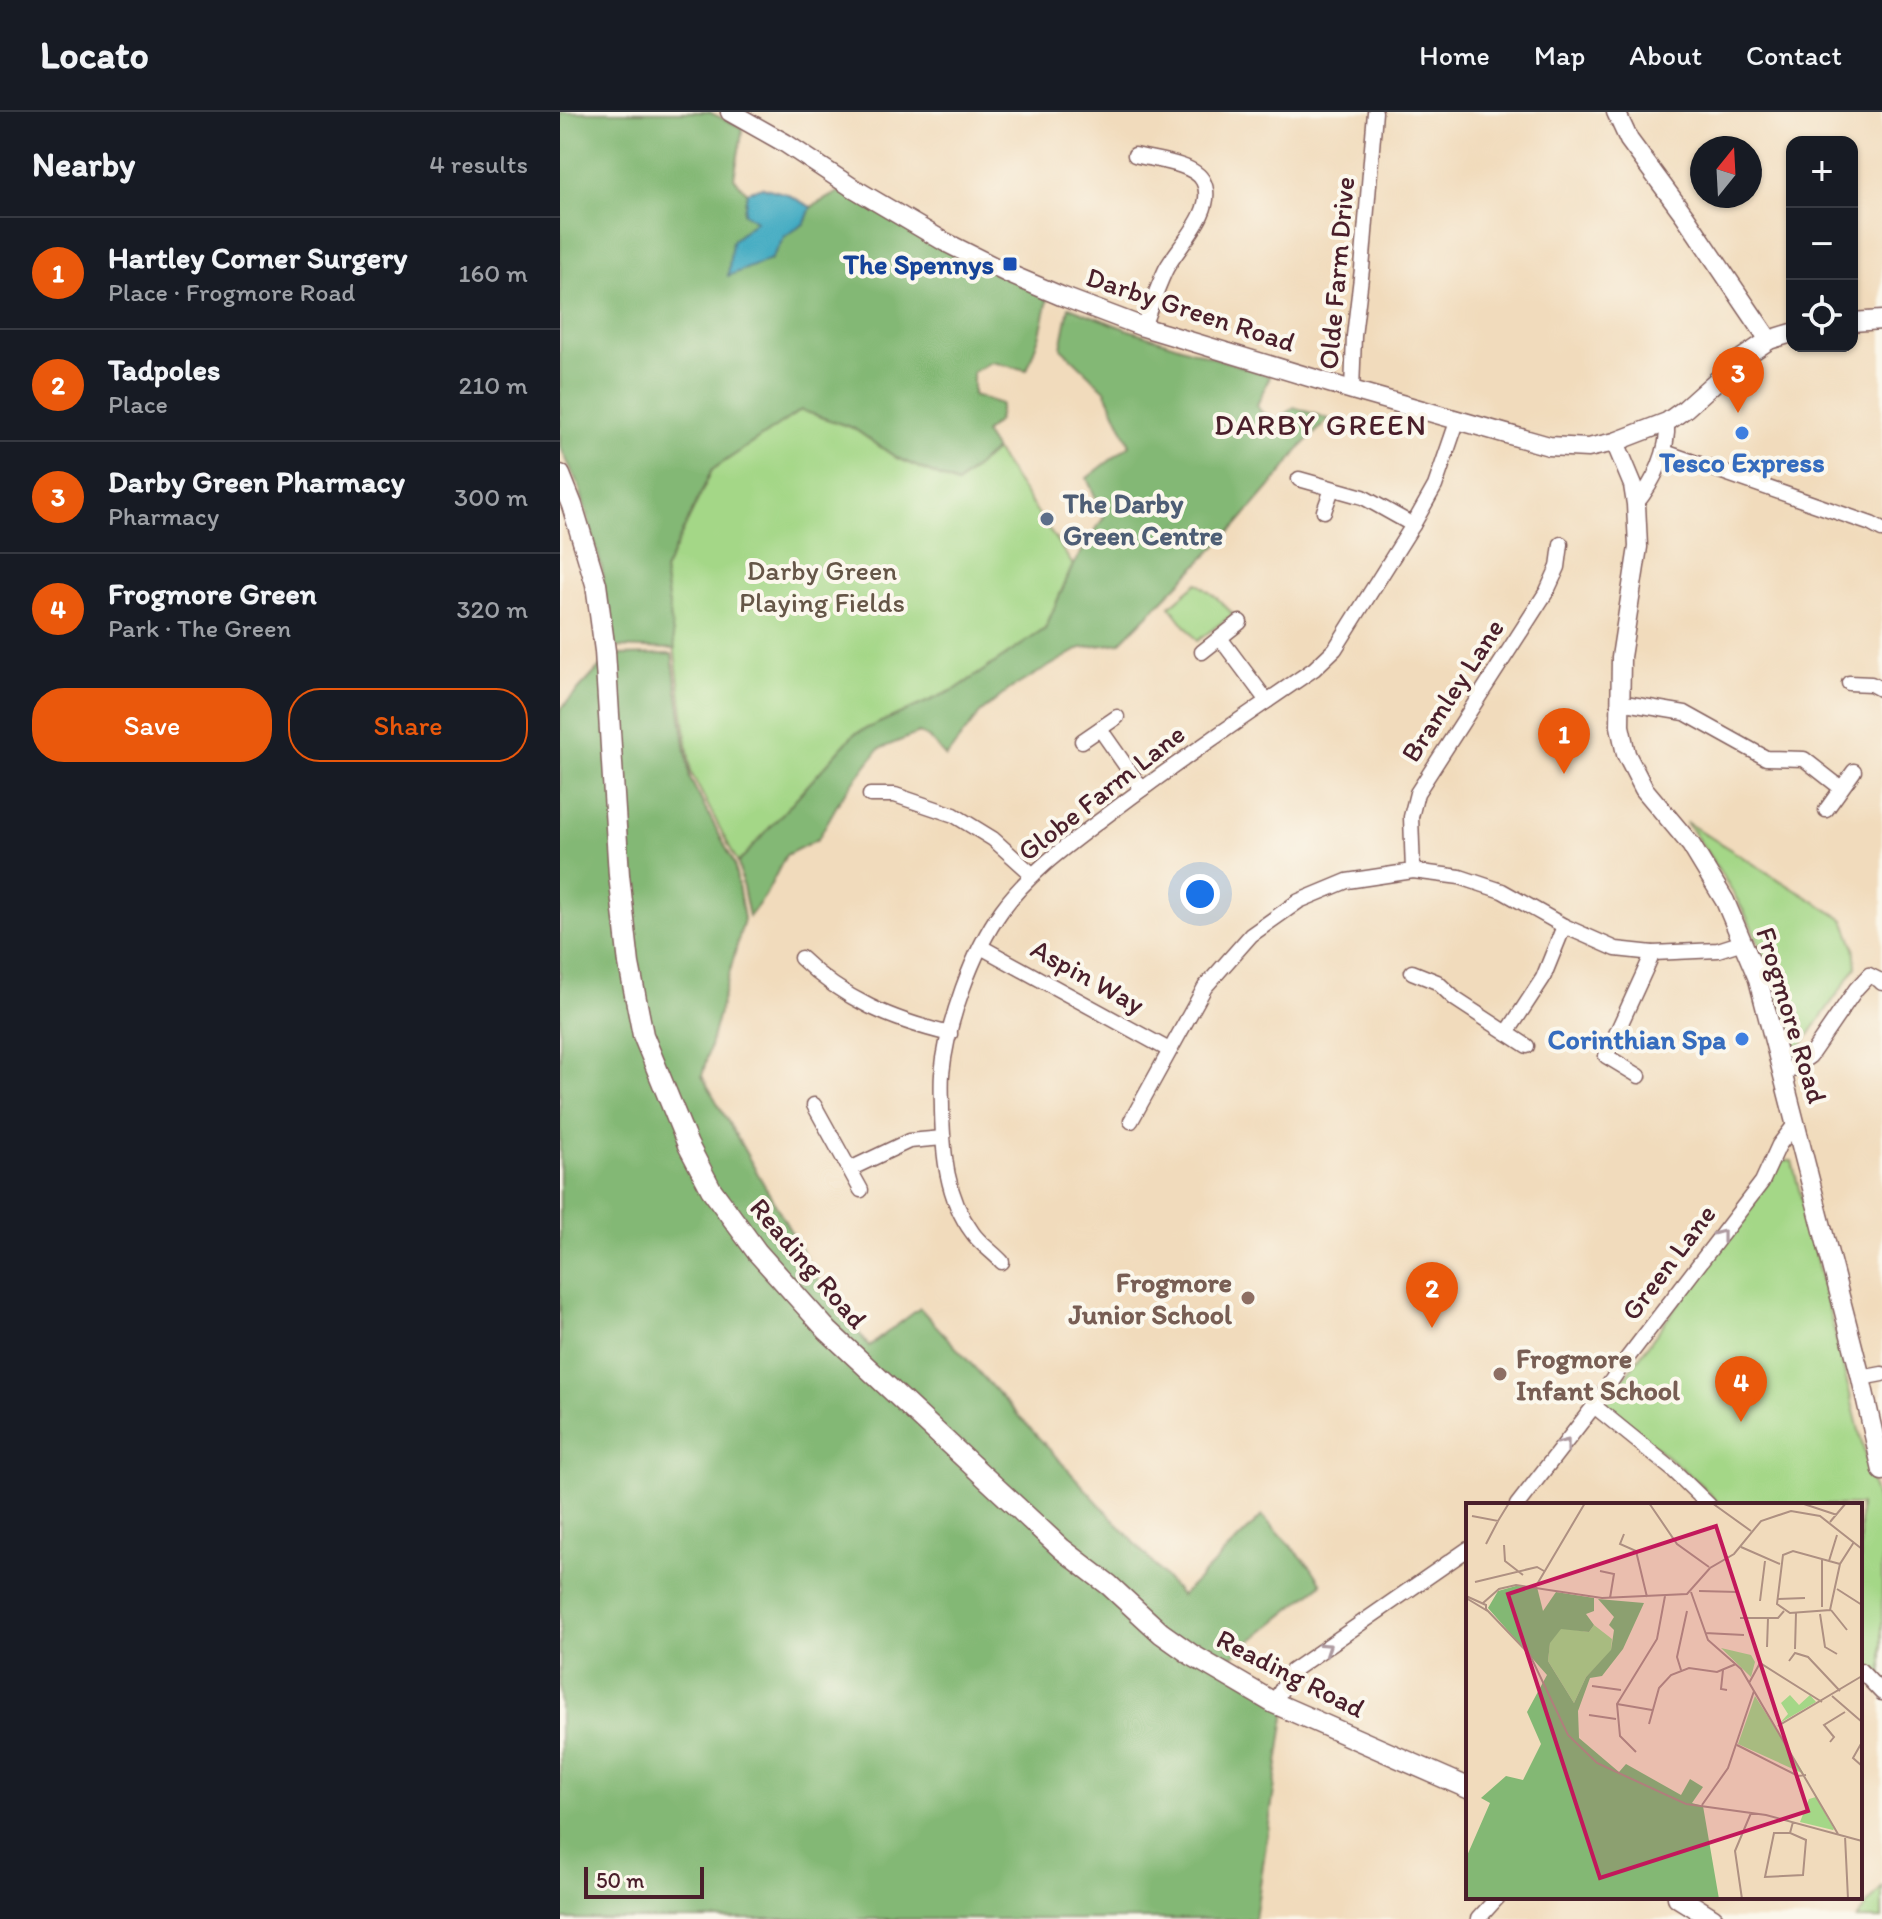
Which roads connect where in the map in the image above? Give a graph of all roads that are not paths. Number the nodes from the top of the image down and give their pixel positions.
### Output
1 (1375, 112) edge
2 (1616, 112) edge
3 (738, 114) edge
4 (1135, 155) dead end
5 (1882, 320) edge
6 (1858, 322) edge
7 (1143, 327) junction
8 (1786, 335) edge
9 (1769, 340) junction
10 (1352, 390) junction
11 (1458, 419) junction
12 (1667, 422) junction
13 (1615, 442) junction
14 (1665, 452) junction
15 (560, 475) edge
16 (1299, 479) dead end
17 (1332, 489) junction
18 (1636, 504) junction
19 (1324, 511) dead end
20 (1413, 525) junction
21 (1882, 530) edge
22 (1561, 544) dead end
23 (1240, 622) dead end
24 (1220, 638) junction
25 (1202, 652) dead end
26 (1849, 683) dead end
27 (1882, 690) edge
28 (1267, 701) junction
29 (1619, 702) junction
30 (1117, 717) dead end
31 (1100, 729) junction
32 (1082, 741) dead end
33 (1854, 771) dead end
34 (1841, 788) junction
35 (1142, 789) junction
36 (870, 795) dead end
37 (1826, 810) dead end
38 (1413, 871) junction
39 (1033, 875) junction
40 (1564, 926) junction
41 (1743, 942) junction
42 (981, 947) junction
43 (1653, 953) junction
44 (801, 958) dead end
45 (1412, 972) dead end
46 (1882, 983) edge
47 (1507, 1033) junction
48 (950, 1034) junction
49 (1527, 1046) dead end
50 (1169, 1050) junction
51 (1639, 1076) dead end
52 (1782, 1076) junction
53 (814, 1105) dead end
54 (1131, 1121) dead end
55 (1796, 1123) junction
56 (943, 1138) junction
57 (850, 1169) junction
58 (861, 1190) dead end
59 (1002, 1262) dead end
60 (1882, 1374) edge
61 (1861, 1378) junction
62 (1594, 1406) junction
63 (1882, 1471) edge
64 (1519, 1503) edge
65 (1707, 1503) edge
66 (1466, 1550) edge
67 (1862, 1672) edge
68 (1882, 1693) edge
69 (1274, 1703) junction
70 (1466, 1787) edge
71 (1496, 1899) edge
72 (1681, 1899) edge
73 (1478, 1919) edge
74 (1713, 1919) edge

1 - 10 street, Olde Farm Drive
2 - 9 street
3 - 7 street, Darby Green Road
4 - 7 street
5 - 6 street
7 - 10 street, Darby Green Road
8 - 9 street, Darby Green Road
9 - 12 street, Darby Green Road
10 - 11 street, Darby Green Road
11 - 13 street, Darby Green Road
11 - 20 street, Globe Farm Lane
12 - 13 street, Darby Green Road
12 - 14 street
13 - 18 street, Frogmore Road
14 - 18 street
14 - 21 street
15 - 69 main road, Reading Road
16 - 17 street
17 - 19 street
17 - 20 street
18 - 29 street, Frogmore Road
20 - 28 street, Globe Farm Lane
22 - 38 street, Bramley Lane
23 - 24 street
24 - 25 street
24 - 28 street
26 - 27 street
28 - 35 street, Globe Farm Lane
29 - 34 street
29 - 41 street, Frogmore Road
30 - 31 street
31 - 32 street
31 - 35 street
33 - 34 street
34 - 37 street
35 - 39 street, Globe Farm Lane
36 - 39 street
38 - 40 street
38 - 50 street
39 - 42 street, Globe Farm Lane
40 - 43 street
40 - 47 street
41 - 43 street
41 - 52 street, Frogmore Road
42 - 48 street, Globe Farm Lane
42 - 50 street, Aspin Way
43 - 51 street
44 - 48 street
45 - 47 street
46 - 52 street
47 - 49 street
48 - 56 street, Globe Farm Lane
50 - 54 street
52 - 55 street, Frogmore Road
53 - 57 street
55 - 61 street, Frogmore Road
62 -> 55 street, Green Lane
56 - 57 street
56 - 59 street, Globe Farm Lane
57 - 58 street
60 - 61 street
61 - 63 street, Frogmore Road
64 -> 62 street, Green Lane
62 - 65 street
69 -> 66 street
67 - 68 street
69 - 70 main road, Reading Road
71 - 73 street
72 - 74 main road

